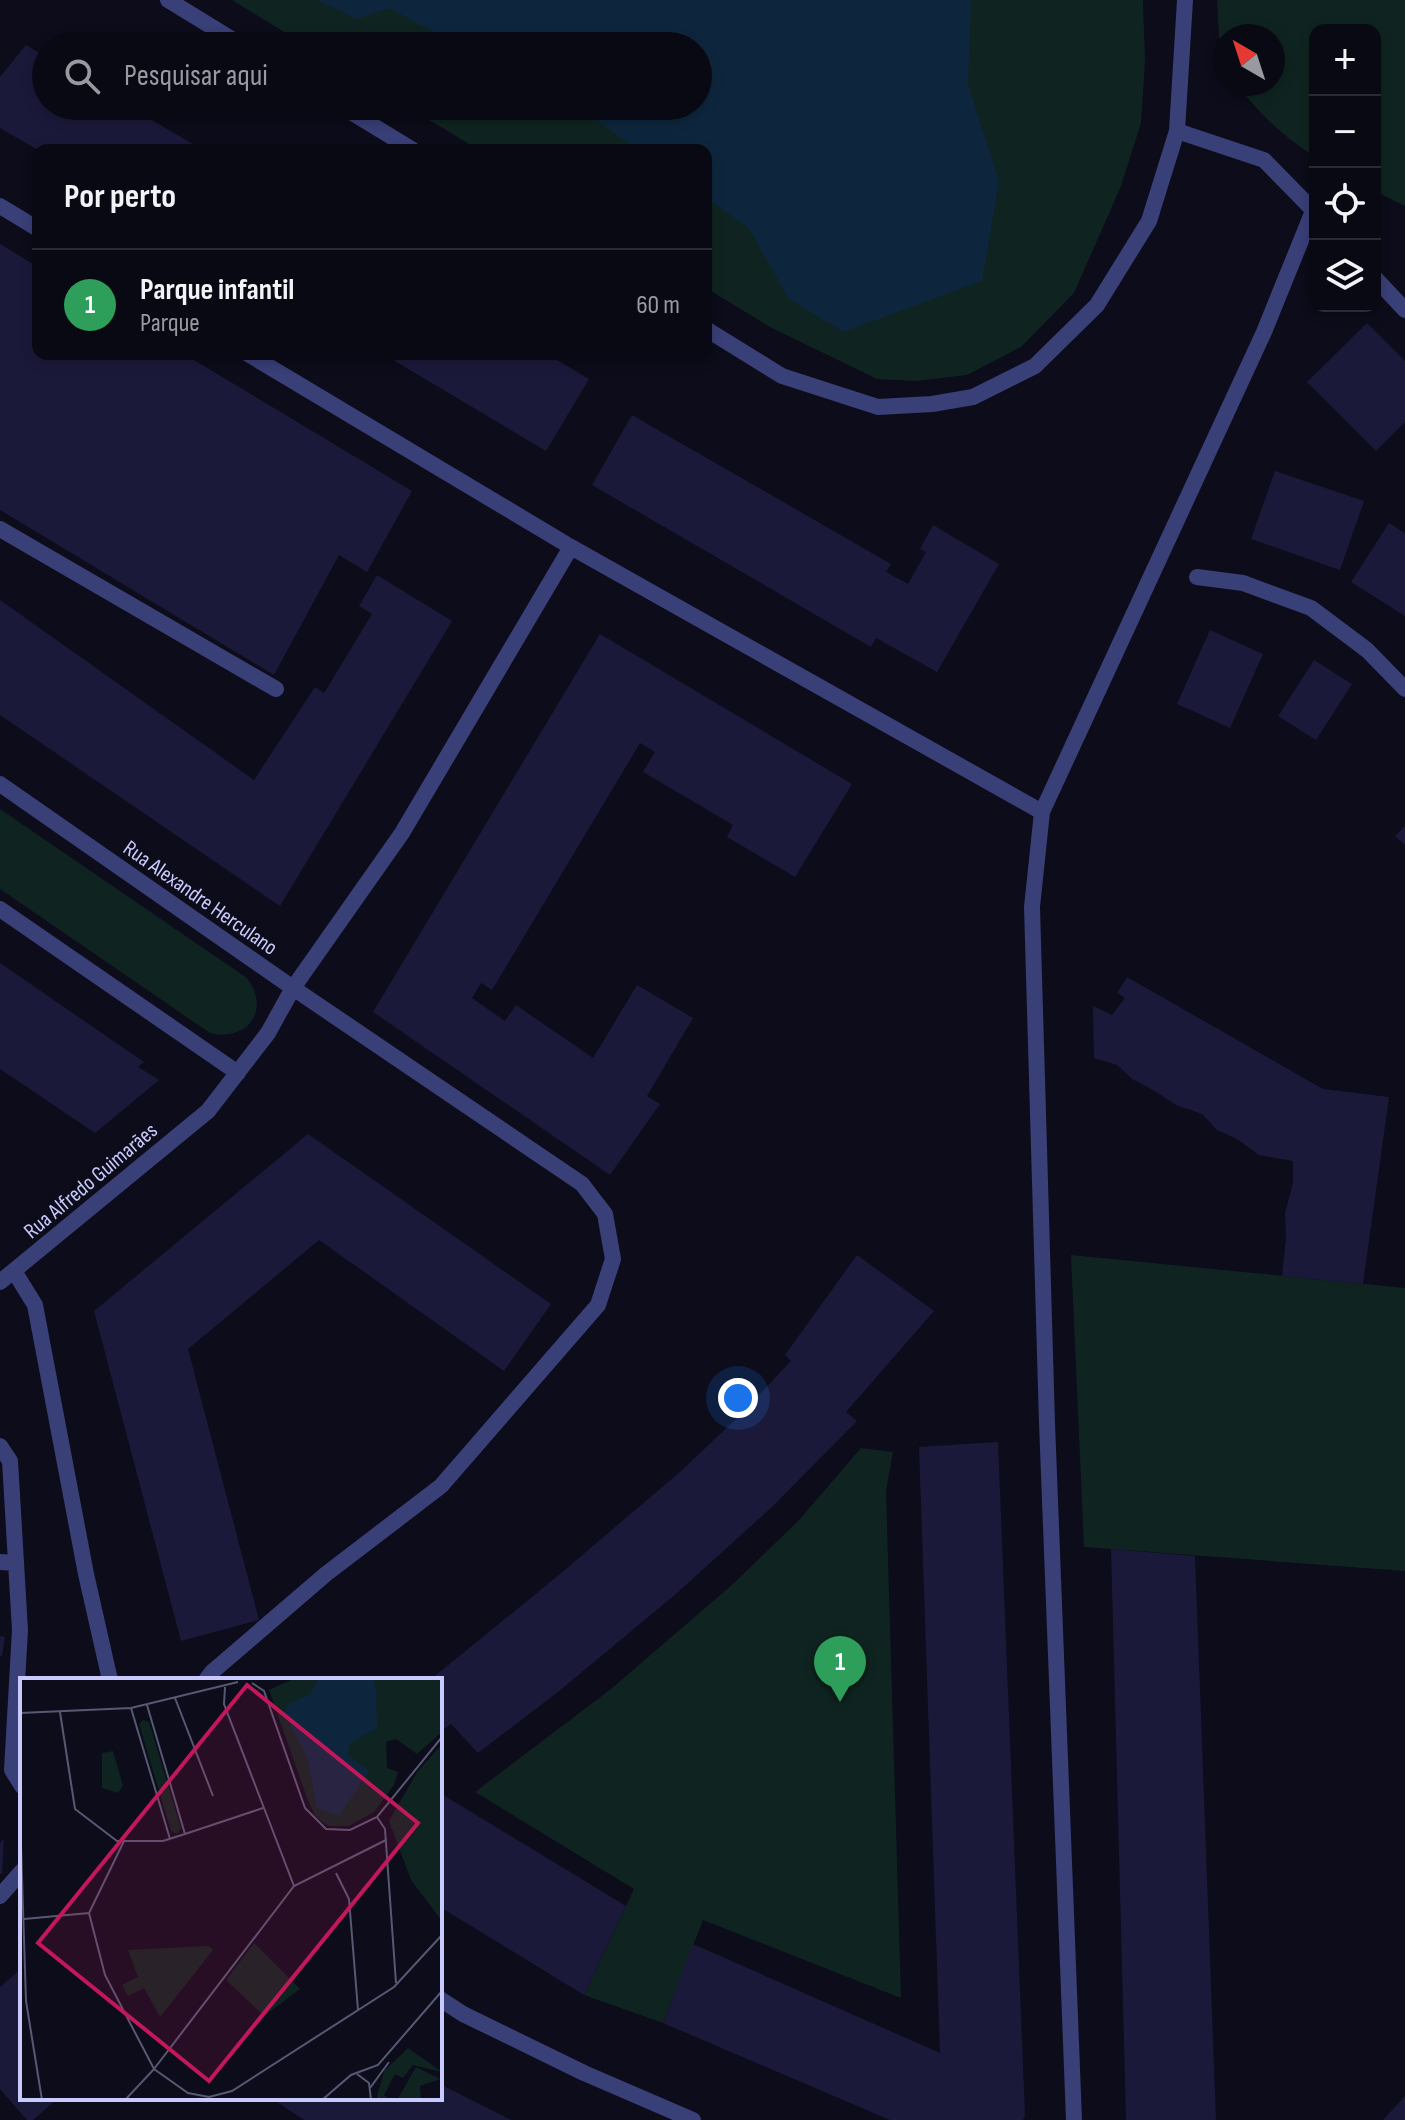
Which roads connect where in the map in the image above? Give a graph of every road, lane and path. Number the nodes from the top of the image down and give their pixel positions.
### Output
1 (168, 0) edge
2 (1185, 0) edge
3 (220, 32) edge
4 (364, 120) edge
5 (1177, 131) junction
6 (403, 144) edge
7 (0, 206) edge
8 (1309, 207) edge
9 (1309, 224) edge
10 (32, 225) edge
11 (1381, 284) edge
12 (1405, 310) edge
13 (712, 333) edge
14 (258, 360) edge
15 (0, 529) edge
16 (571, 547) junction
17 (1197, 577) dead end
18 (276, 689) dead end
19 (1405, 689) edge
20 (0, 784) edge
21 (1042, 812) junction
22 (0, 909) edge
23 (293, 988) junction
24 (238, 1073) junction
25 (14, 1271) junction
26 (0, 1282) edge
27 (0, 1446) edge
28 (8, 1563) edge
29 (110, 1678) edge
30 (208, 1678) edge
31 (20, 1783) edge
32 (20, 1873) edge
33 (0, 1896) edge
34 (442, 2000) edge
35 (693, 2120) edge
36 (1074, 2120) edge

1 - 3 street
2 - 5 street
4 - 6 street
5 - 8 street
5 - 13 street
7 - 10 street
9 - 21 street
11 - 12 street
14 - 16 street
15 - 18 street
16 - 21 street
16 - 23 street
17 - 19 street
20 - 23 street, Rua Alexandre Herculano
21 - 36 street
22 - 24 street
23 - 24 street
23 - 30 street, Rua Alexandre Herculano
24 - 25 street, Rua Alfredo Guimarães
25 - 26 street, Rua Alfredo Guimarães
25 - 29 street
27 - 28 street
28 - 31 street
32 - 33 street
34 - 35 street

